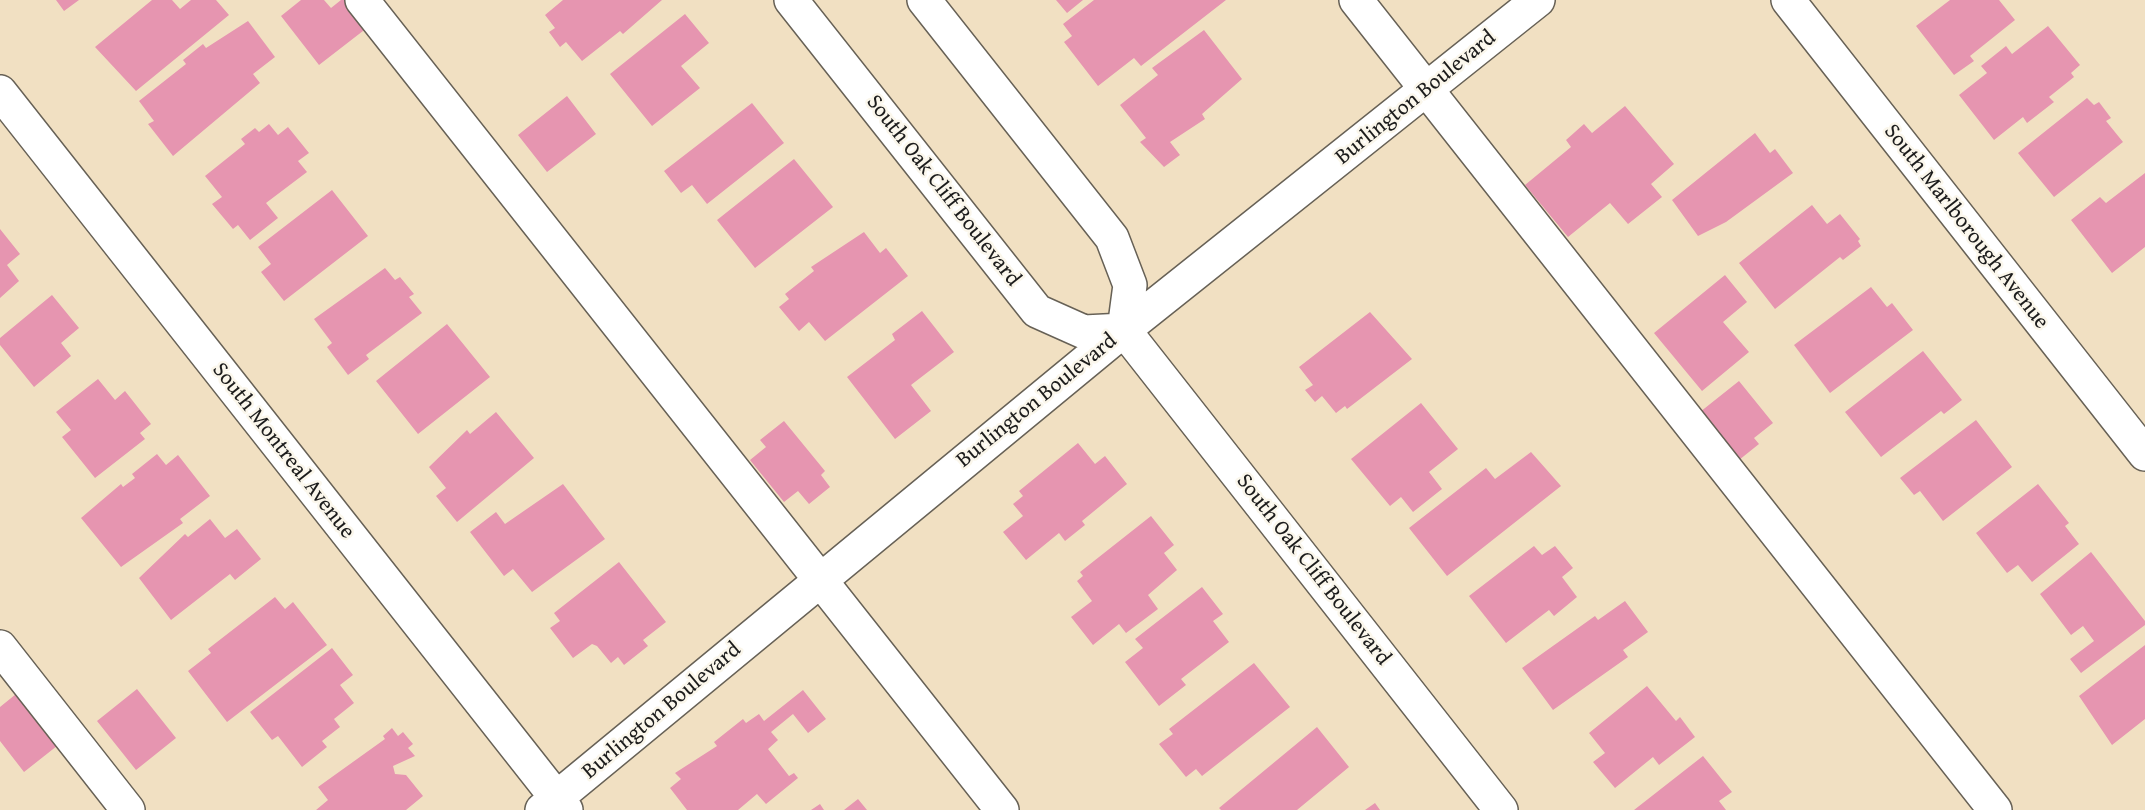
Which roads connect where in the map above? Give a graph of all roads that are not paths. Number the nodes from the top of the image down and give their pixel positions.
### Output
1 (362, 0) edge
2 (791, 0) edge
3 (924, 0) edge
4 (1356, 0) edge
5 (1538, 0) edge
6 (1788, 0) edge
7 (1427, 90) junction
8 (0, 92) edge
9 (1124, 330) junction
10 (2145, 454) edge
11 (820, 580) junction
12 (0, 647) edge
13 (555, 806) edge
14 (128, 810) edge
15 (1002, 810) edge
16 (1501, 810) edge
17 (1995, 810) edge

1 - 11 street
2 - 9 street, South Oak Cliff Boulevard
3 - 9 street
4 - 7 street
5 - 7 street, Burlington Boulevard
6 - 10 street, South Marlborough Avenue
7 - 9 street, Burlington Boulevard
7 - 17 street
8 - 13 street, South Montreal Avenue
9 - 11 street, Burlington Boulevard
9 - 16 street, South Oak Cliff Boulevard
11 - 13 street, Burlington Boulevard
11 - 15 street
12 - 14 street

